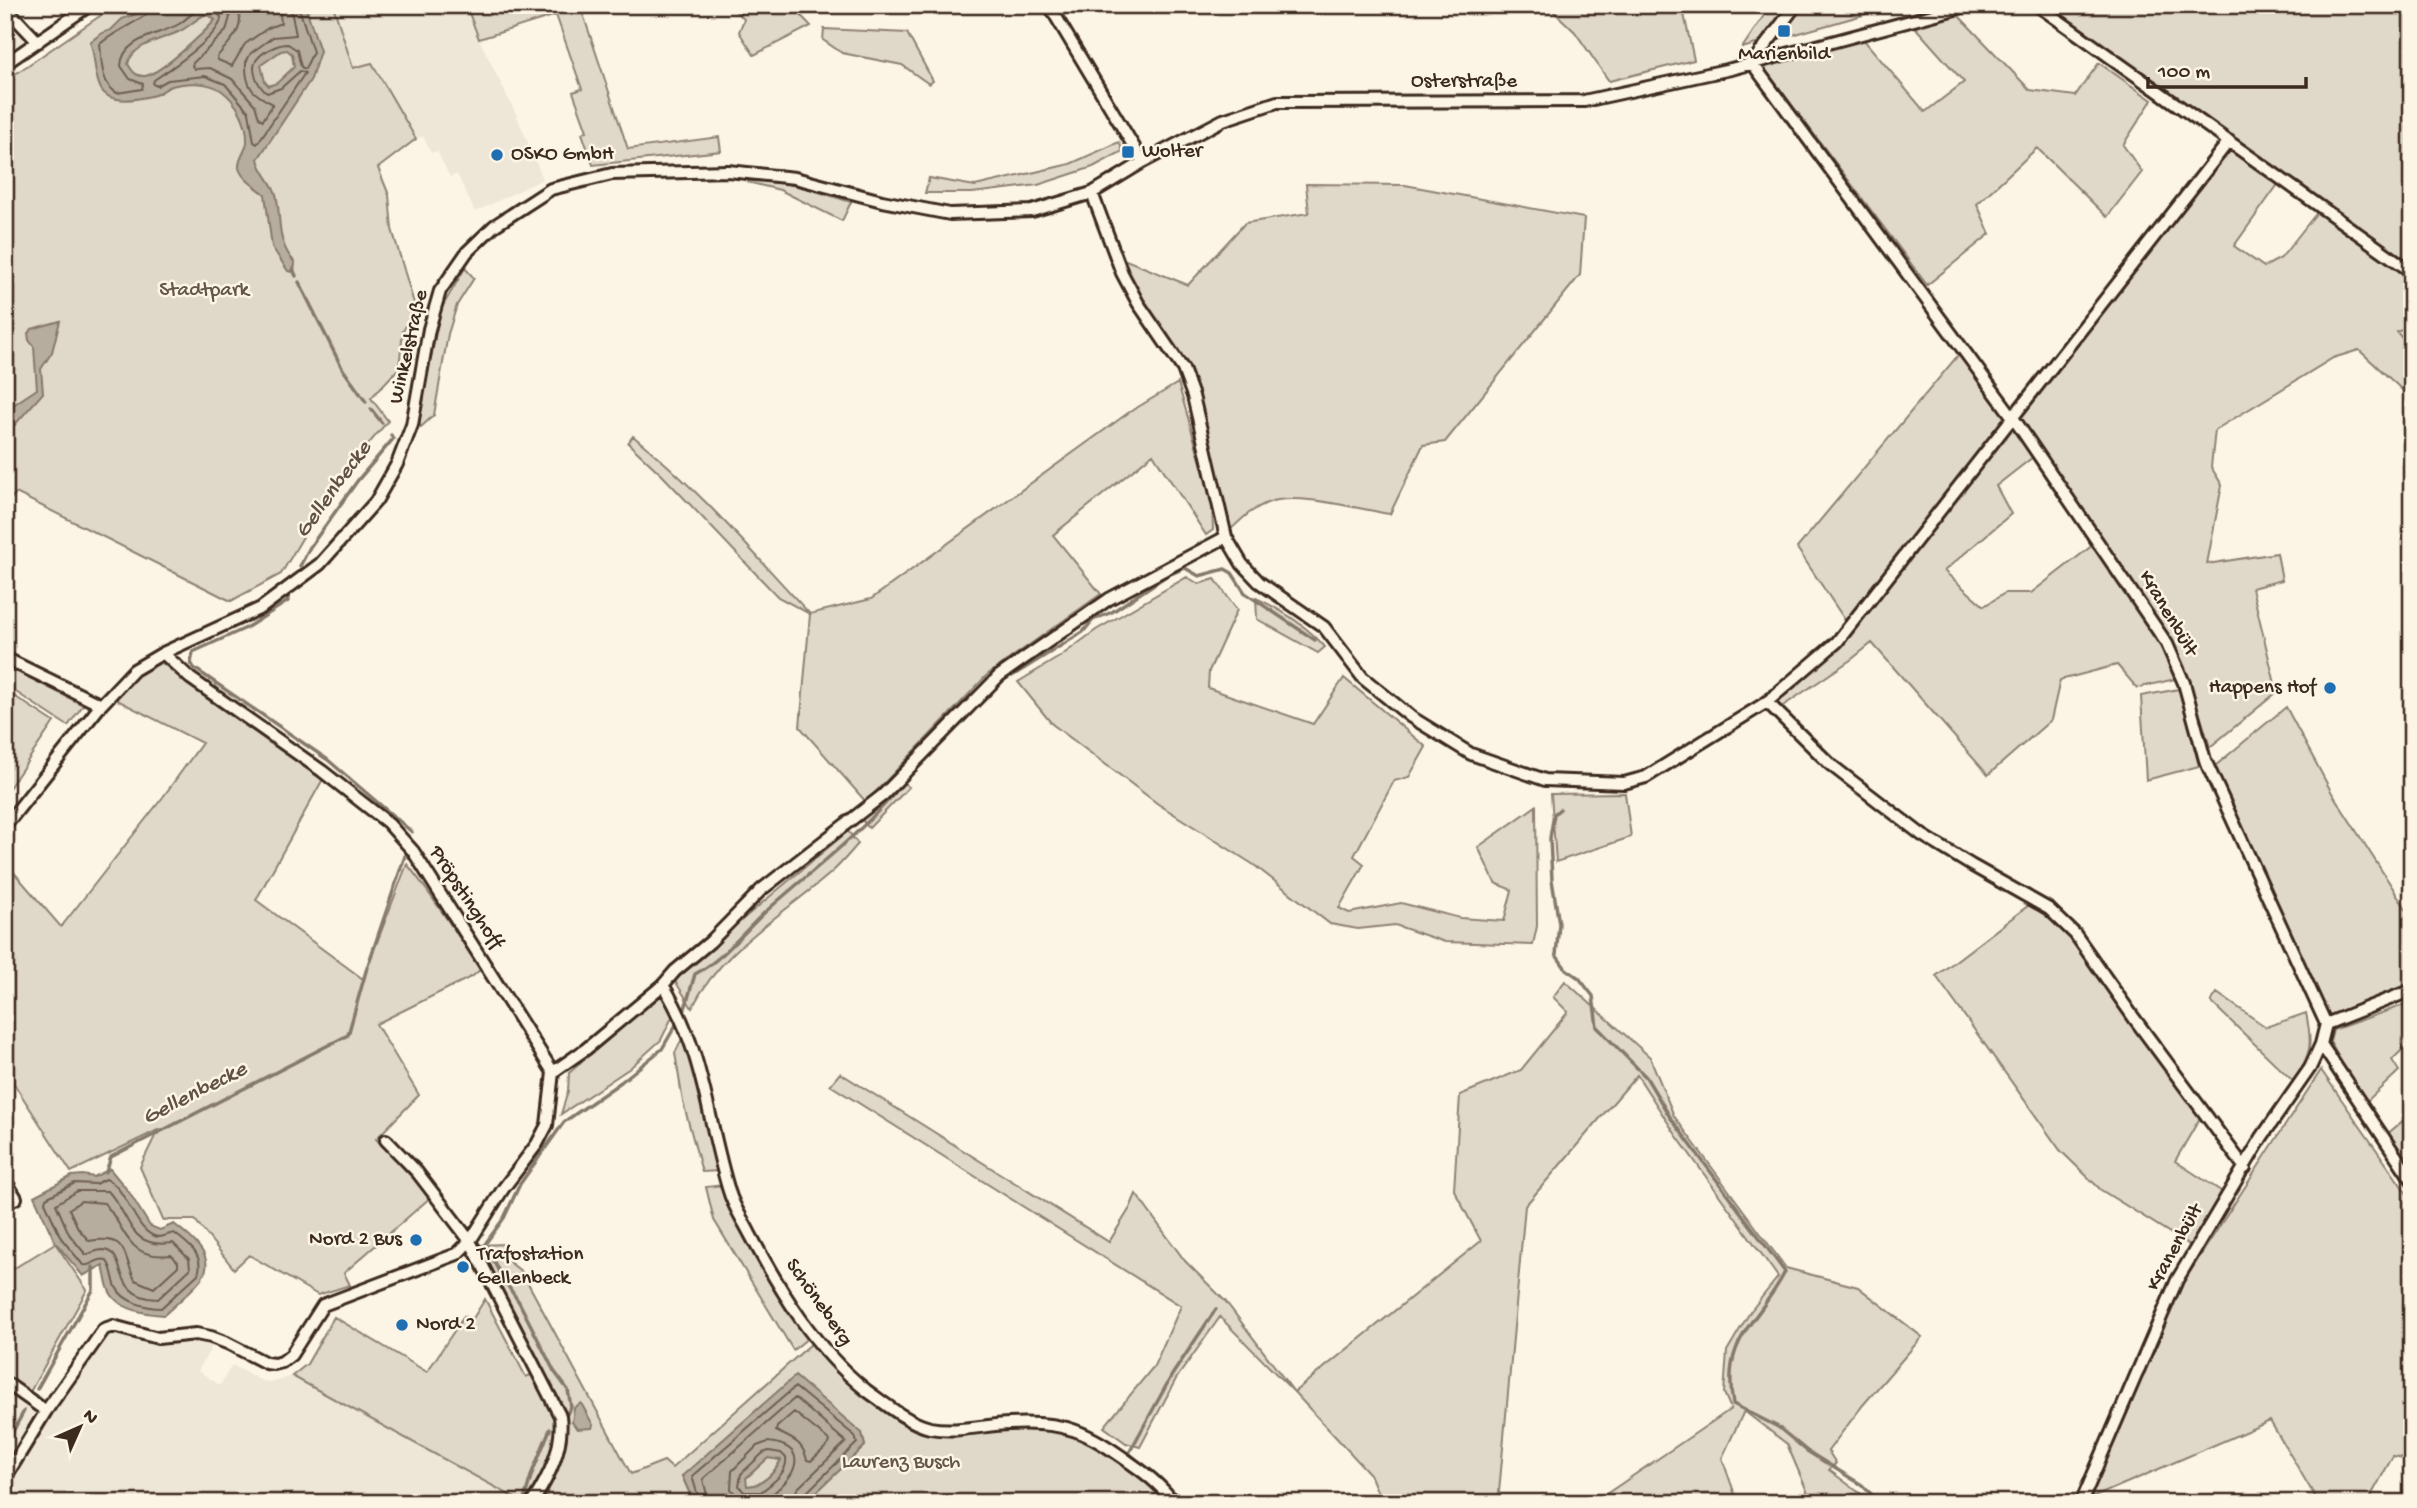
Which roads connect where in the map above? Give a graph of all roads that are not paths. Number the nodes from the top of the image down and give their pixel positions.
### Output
1 (90, 5) edge
2 (1049, 5) edge
3 (1796, 5) edge
4 (1970, 5) edge
5 (2037, 5) edge
6 (5, 7) edge
7 (38, 41) junction
8 (1752, 63) junction
9 (5, 64) edge
10 (2229, 141) junction
11 (1143, 162) junction
12 (1092, 192) junction
13 (2412, 272) edge
14 (2012, 416) junction
15 (1226, 537) junction
16 (163, 653) junction
17 (5, 657) edge
18 (1767, 702) junction
19 (101, 705) junction
20 (5, 826) edge
21 (663, 985) junction
22 (2412, 990) edge
23 (2326, 1024) junction
24 (2321, 1044) junction
25 (553, 1072) junction
26 (386, 1140) dead end
27 (2245, 1168) junction
28 (5, 1180) edge
29 (2412, 1180) edge
30 (5, 1204) edge
31 (470, 1241) junction
32 (5, 1381) edge
33 (46, 1411) junction
34 (5, 1478) edge
35 (532, 1503) edge
36 (1174, 1503) edge
37 (2081, 1503) edge

1 - 7 street
2 - 11 street
3 - 8 street
4 - 8 street, Osterstraße
5 - 10 street
6 - 7 street
7 - 9 street
8 - 11 street, Osterstraße
8 - 14 street, Kranenbült
10 - 13 street
10 - 14 street
11 - 12 street, Winkelstraße
12 - 15 street
12 - 16 street, Winkelstraße
14 - 18 street
14 - 23 street, Kranenbült
15 - 18 street
15 - 21 street
16 - 19 street, Winkelstraße
16 - 25 street, Pröpstinghoff
17 - 19 street
18 - 27 street
19 - 20 street, Winkelstraße
21 - 25 street
21 - 36 street, Schöneberg
22 - 23 street
23 - 24 street, Kranenbült
24 - 27 street, Kranenbült
24 - 29 street
25 - 31 street
26 - 31 street
27 - 37 street, Kranenbült
28 - 30 street
31 - 33 street
31 - 35 street
32 - 33 street
33 - 34 street

